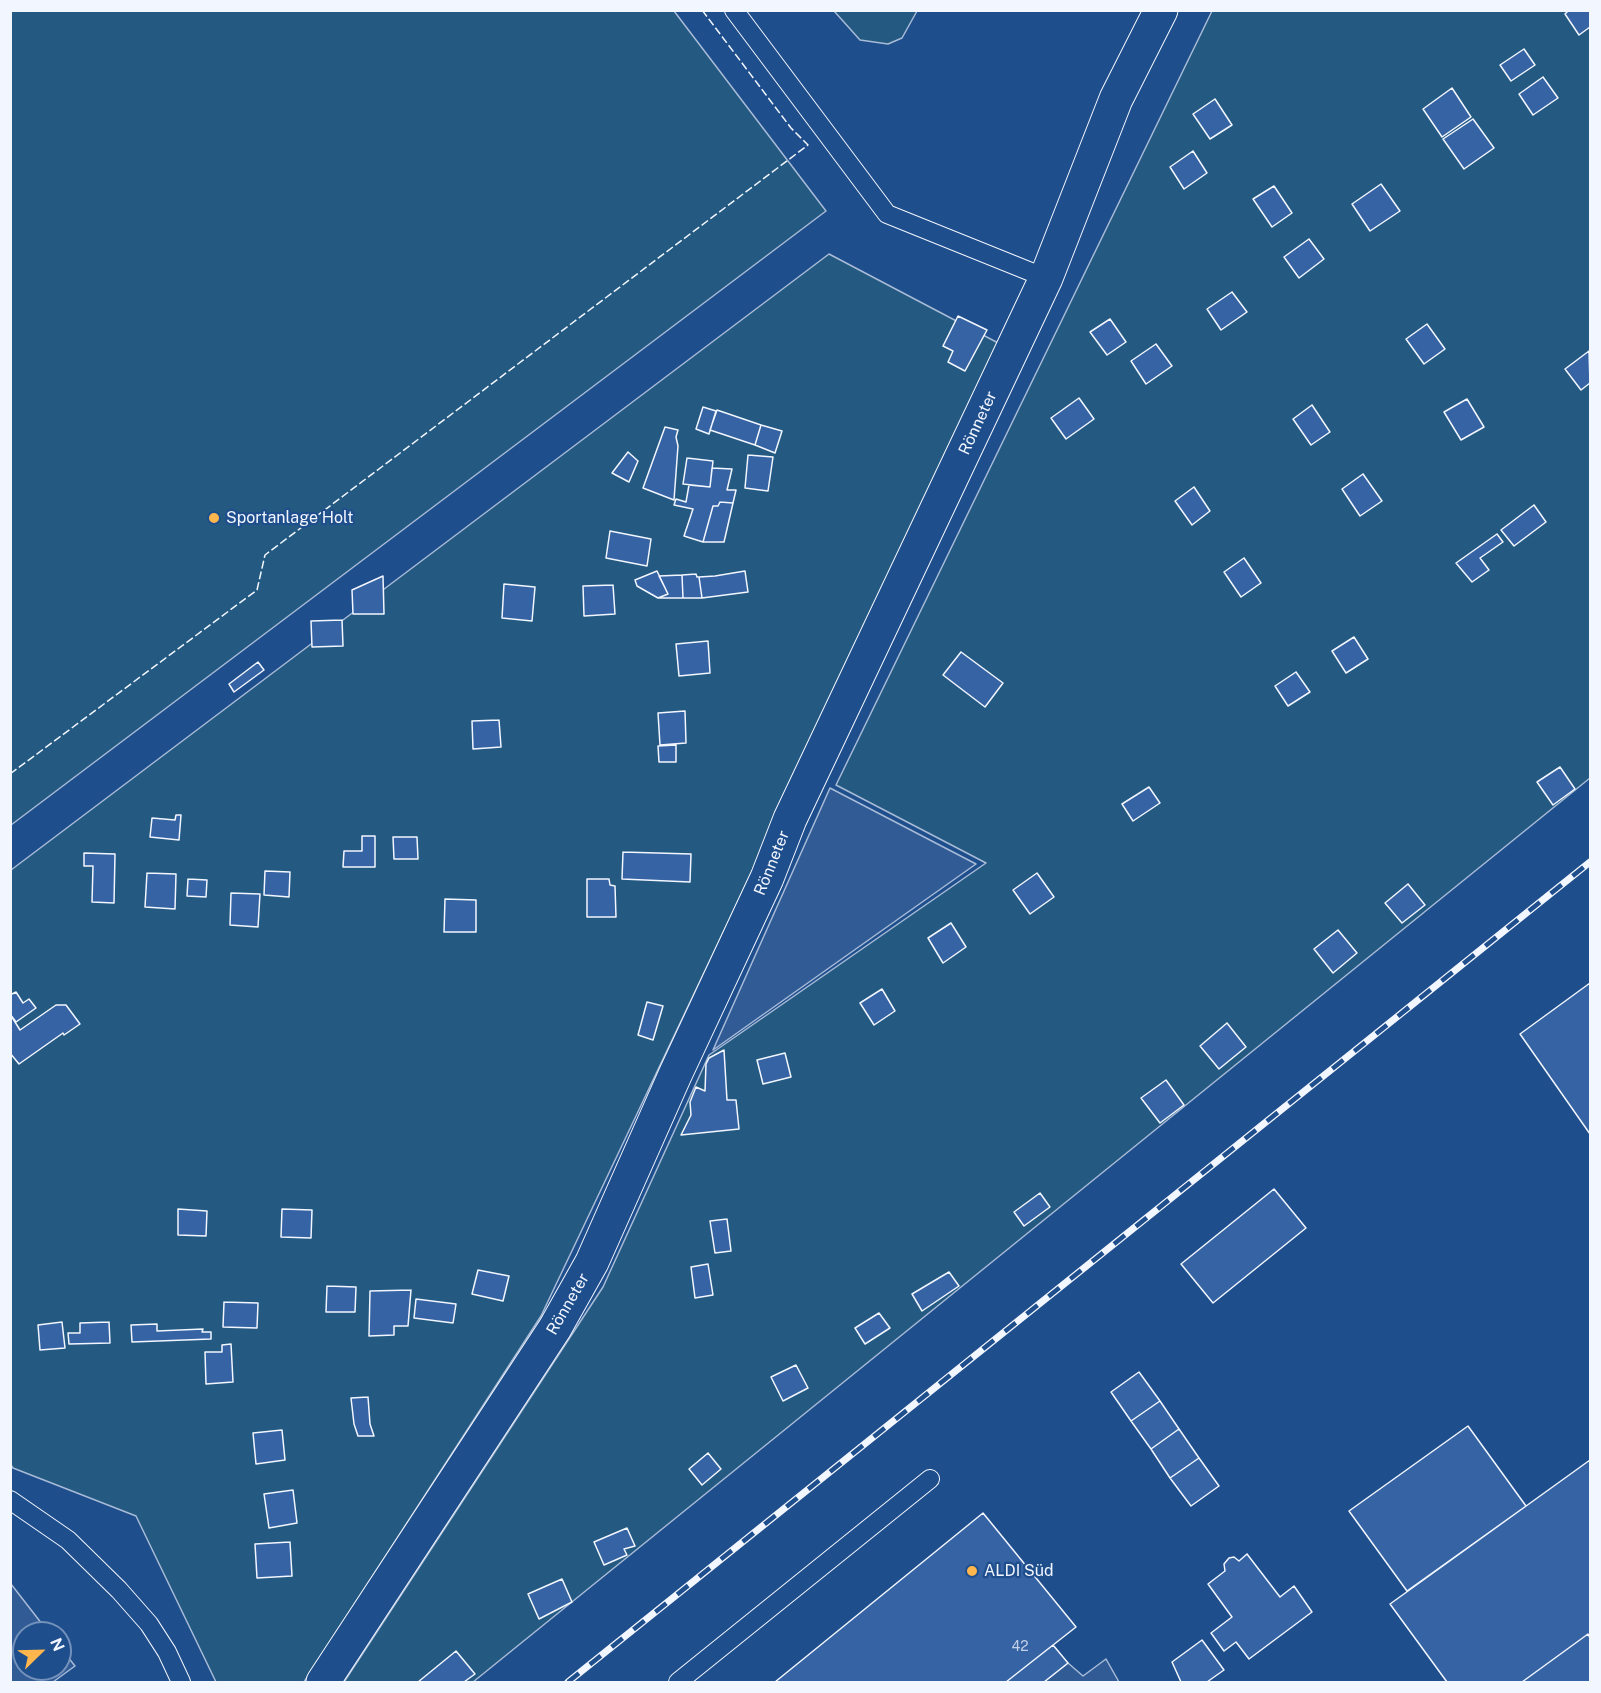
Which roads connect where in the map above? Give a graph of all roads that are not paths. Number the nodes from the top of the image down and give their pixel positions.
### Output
1 (734, 10) edge
2 (1161, 10) edge
3 (1046, 278) junction
4 (930, 1479) dead end
5 (10, 1500) edge
6 (181, 1683) edge
7 (323, 1683) edge
8 (678, 1683) edge

1 - 3 lane
2 - 3 street, Rönneter
3 - 7 street, Rönneter
4 - 8 lane
5 - 6 lane

